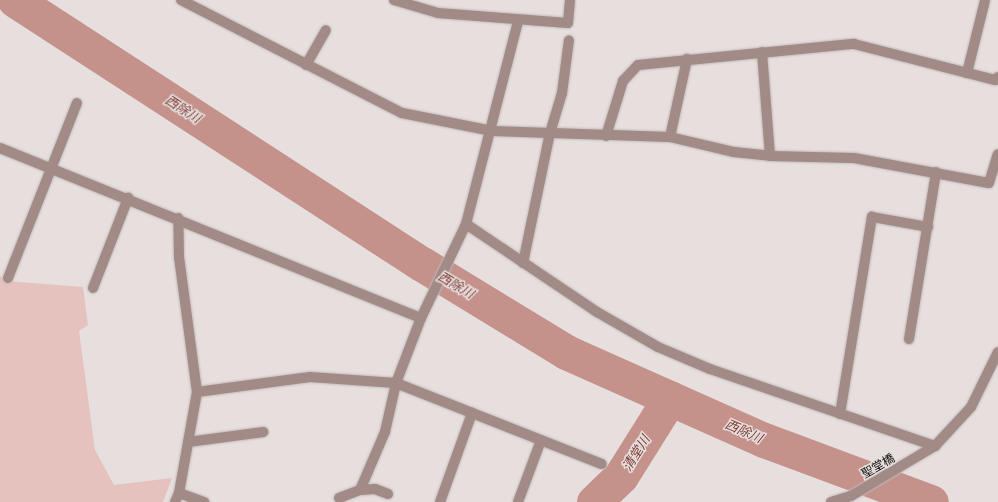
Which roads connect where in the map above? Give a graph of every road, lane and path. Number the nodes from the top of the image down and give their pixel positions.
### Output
1 (181, 0) edge
2 (394, 0) edge
3 (570, 0) edge
4 (985, 0) edge
5 (518, 21) junction
6 (326, 30) dead end
7 (569, 40) dead end
8 (762, 52) junction
9 (688, 59) junction
10 (306, 65) junction
11 (967, 73) junction
12 (998, 77) edge
13 (77, 103) dead end
14 (492, 131) junction
15 (550, 133) junction
16 (606, 136) junction
17 (670, 137) junction
18 (0, 148) edge
19 (998, 154) edge
20 (770, 156) junction
21 (52, 168) junction
22 (936, 172) junction
23 (128, 198) junction
24 (178, 218) junction
25 (464, 227) junction
26 (928, 227) junction
27 (523, 263) junction
28 (8, 278) dead end
29 (94, 288) dead end
30 (422, 315) junction
31 (909, 339) dead end
32 (998, 352) edge
33 (396, 384) junction
34 (197, 392) junction
35 (472, 413) junction
36 (840, 414) junction
37 (263, 432) dead end
38 (541, 440) junction
39 (188, 442) junction
40 (935, 446) junction
41 (602, 464) dead end
42 (360, 490) junction
43 (388, 494) dead end
44 (177, 498) edge
45 (339, 498) dead end
46 (836, 501) edge
47 (204, 502) edge
48 (440, 502) edge
49 (518, 502) edge

1 - 10 street
2 - 5 street
3 - 5 street
4 - 11 street
5 - 14 street
6 - 10 street
7 - 15 street
8 - 9 street
8 - 11 street
8 - 20 street
9 - 16 street
9 - 17 street
10 - 14 street
11 - 12 street
13 - 21 street
14 - 15 street
14 - 25 street
15 - 16 street
15 - 27 street
16 - 17 street
17 - 20 street
18 - 21 street
19 - 22 street
20 - 22 street
21 - 23 street
21 - 28 street
22 - 26 street
23 - 24 street
23 - 29 street
24 - 30 street
24 - 34 street
25 - 27 street
25 - 30 street
26 - 31 street
26 - 36 street
27 - 36 street
30 - 33 street
32 - 40 street, 聖堂橋
33 - 34 street
33 - 35 street
33 - 42 street
34 - 39 street
35 - 38 street
35 - 48 street
36 - 40 street
37 - 39 street
38 - 41 street
38 - 49 street
39 - 44 street
40 - 46 street, 聖堂橋
42 - 43 street
42 - 45 street
44 - 47 street

